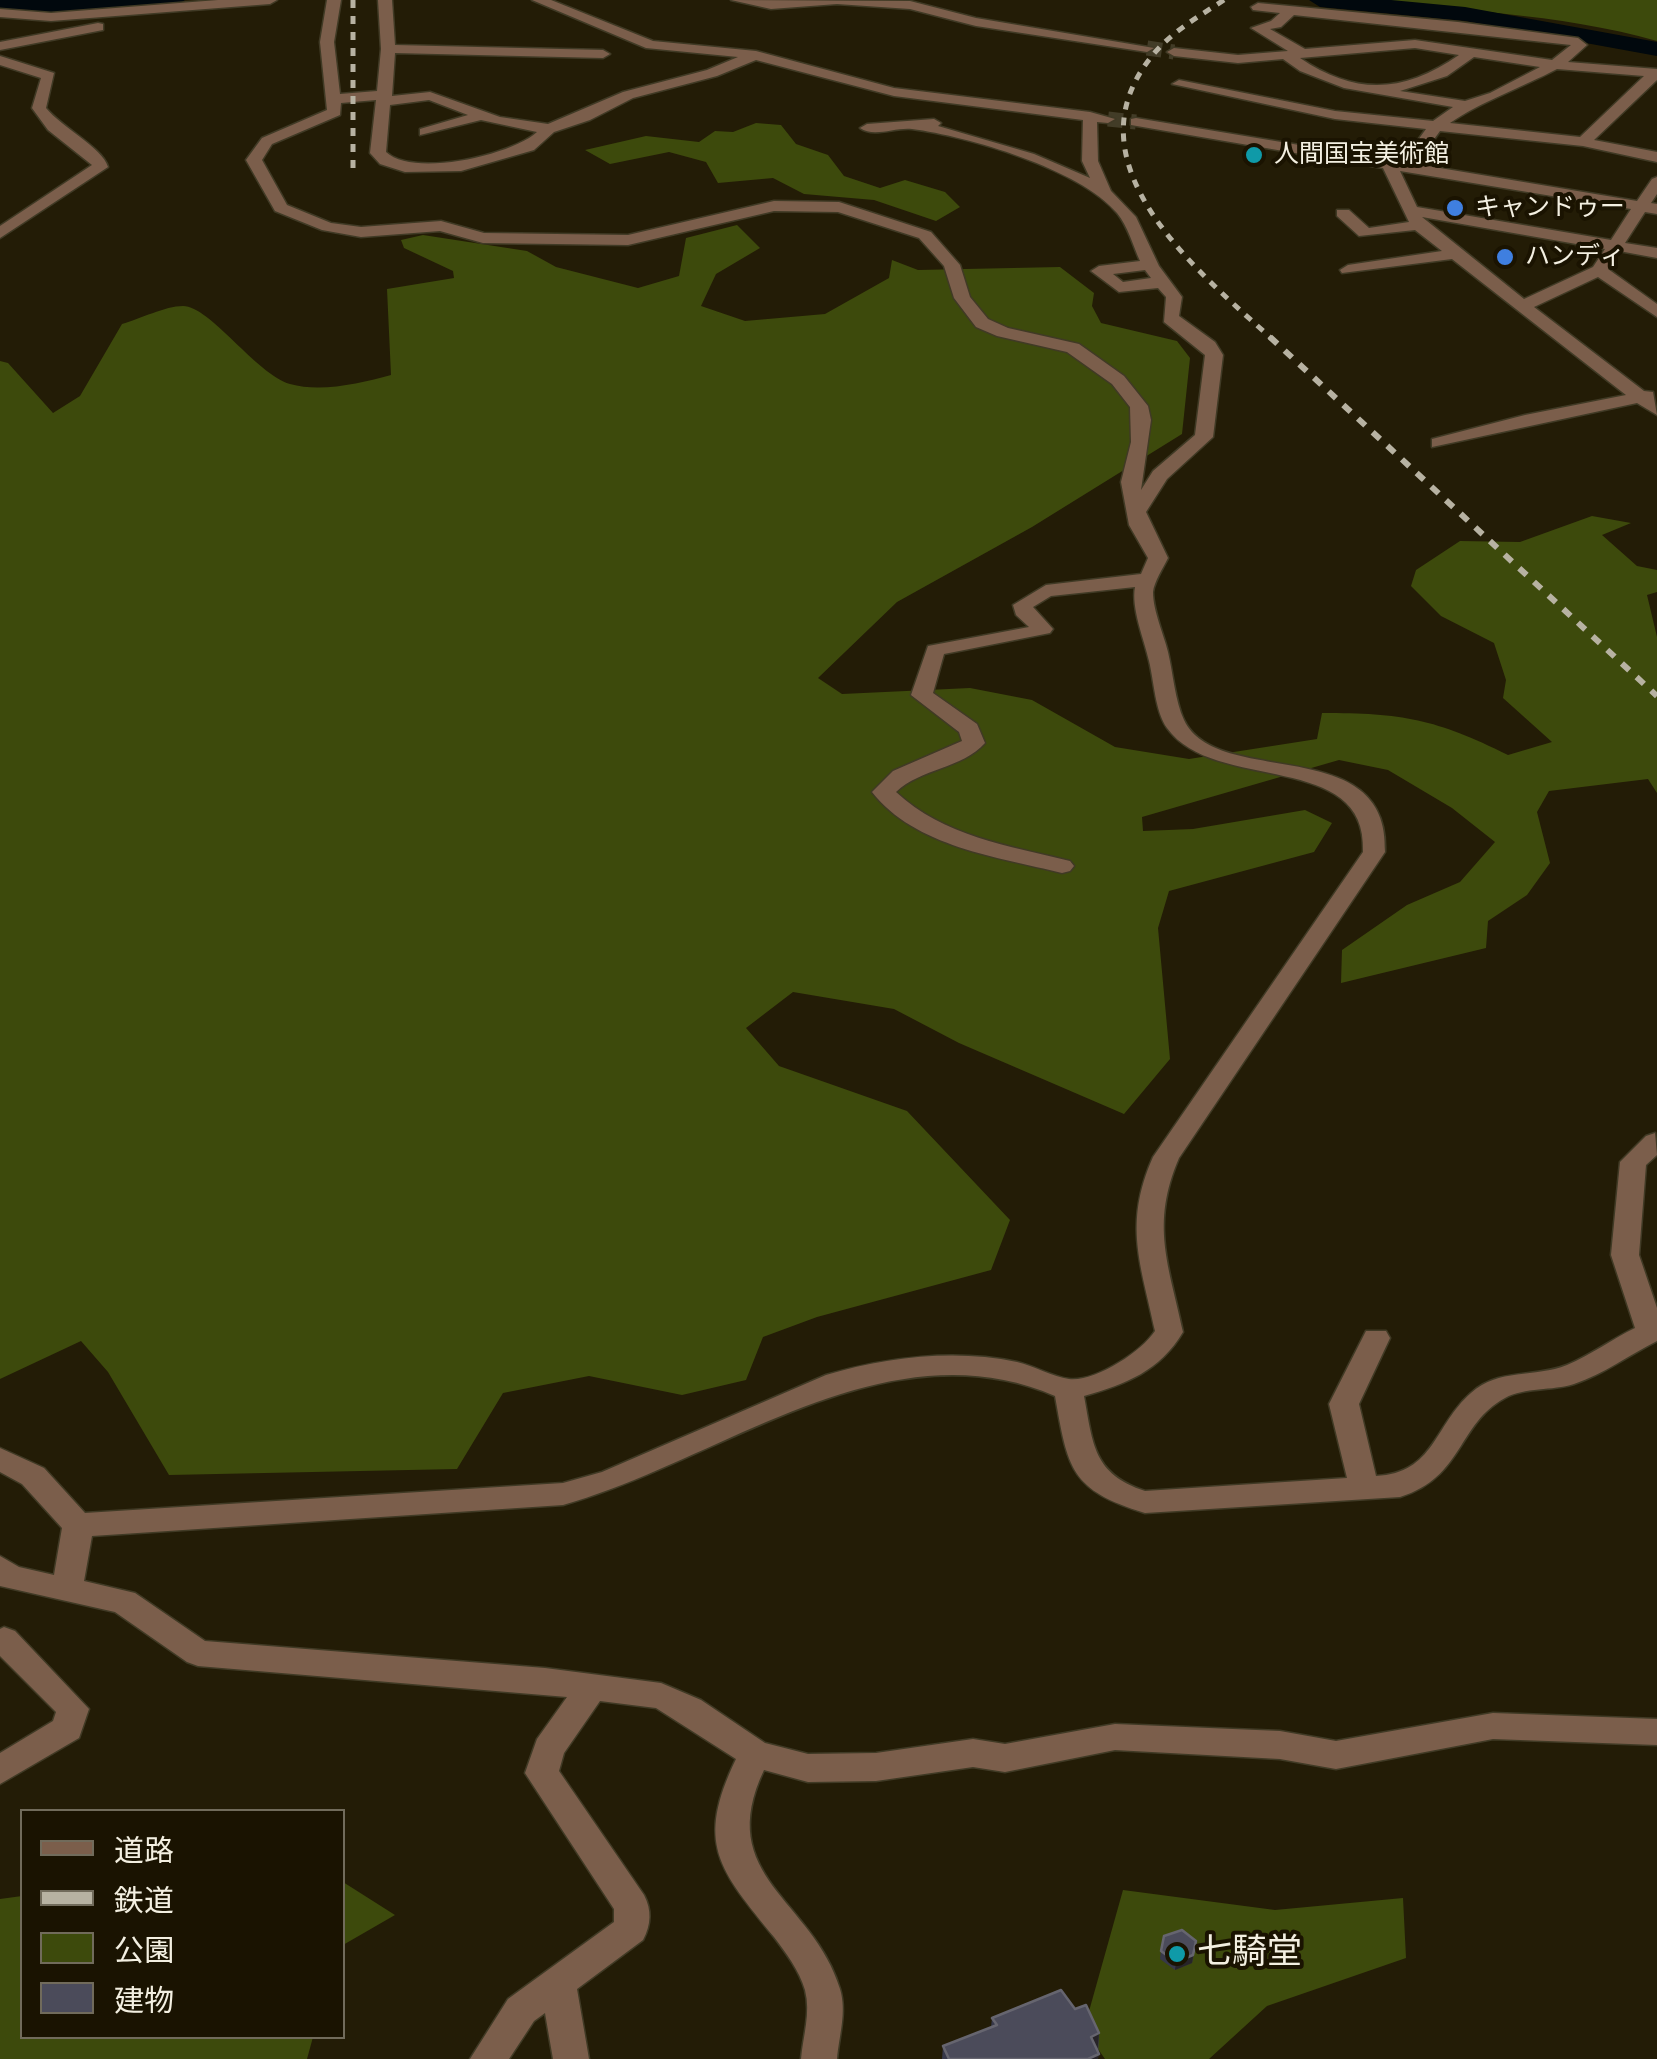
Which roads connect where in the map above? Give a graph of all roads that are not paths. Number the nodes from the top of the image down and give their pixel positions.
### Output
1 (270, 0) edge
2 (334, 0) edge
3 (385, 0) edge
4 (538, 0) edge
5 (738, 0) edge
6 (914, 3) edge
7 (1258, 6) dead end
8 (1292, 10) junction
9 (150, 12) junction
10 (0, 13) edge
11 (1357, 18) junction
12 (1518, 31) junction
13 (1384, 44) junction
14 (0, 46) edge
15 (1148, 48) tunnel mouth
16 (388, 49) junction
17 (1174, 52) tunnel mouth
18 (1472, 52) junction
19 (603, 54) dead end
20 (1294, 54) junction
21 (756, 55) junction
22 (1194, 55) junction
23 (1496, 56) junction
24 (0, 60) edge
25 (1554, 65) junction
26 (1656, 73) edge
27 (1357, 86) junction
28 (1386, 92) junction
29 (384, 98) junction
30 (334, 99) junction
31 (1002, 105) junction
32 (1171, 105) junction
33 (1466, 105) junction
34 (1335, 115) junction
35 (480, 116) junction
36 (1090, 116) junction
37 (1108, 119) tunnel mouth
38 (1136, 122) tunnel mouth
39 (919, 127) junction
40 (867, 128) dead end
41 (1436, 128) junction
42 (549, 129) junction
43 (426, 132) dead end
44 (1583, 142) junction
45 (1657, 157) edge
46 (1397, 166) junction
47 (1657, 182) edge
48 (1103, 190) junction
49 (1649, 208) edge
50 (1343, 214) dead end
51 (1413, 218) junction
52 (0, 233) edge
53 (1614, 246) junction
54 (1657, 253) edge
55 (1454, 254) junction
56 (1150, 265) junction
57 (1348, 270) dead end
58 (1599, 270) junction
59 (1163, 282) junction
60 (1522, 306) junction
61 (1657, 312) edge
62 (1648, 396) edge
63 (1657, 410) edge
64 (1438, 443) dead end
65 (1137, 511) junction
66 (1150, 579) junction
67 (1062, 866) dead end
68 (1656, 1142) edge
69 (1654, 1331) edge
70 (1376, 1338) dead end
71 (1068, 1390) junction
72 (0, 1459) edge
73 (1364, 1488) junction
74 (78, 1525) junction
75 (3, 1579) edge
76 (67, 1589) junction
77 (1, 1641) edge
78 (591, 1689) junction
79 (1657, 1732) edge
80 (755, 1754) junction
81 (0, 1770) edge
82 (558, 1983) junction
83 (488, 2059) edge
84 (571, 2059) edge
85 (819, 2059) edge

1 - 9 street
2 - 30 street
3 - 16 street
4 - 21 street
5 - 6 street
6 - 15 street
7 - 8 street
8 - 11 street
8 - 20 street
9 - 10 street
9 - 14 street
11 - 12 street
11 - 13 street
12 - 23 street
12 - 25 street
13 - 18 street
13 - 20 street
16 - 19 street
16 - 29 street
17 - 22 street
18 - 23 street
18 - 28 street
20 - 22 street
20 - 27 street
21 - 31 street
21 - 42 street
22 - 32 street
23 - 25 street
24 - 52 street
25 - 26 street
25 - 33 street
26 - 44 street
27 - 28 street
27 - 34 street
28 - 33 street
29 - 30 street
29 - 35 street
29 - 42 street
30 - 65 street
31 - 36 street
31 - 39 street
32 - 34 street
32 - 38 street
32 - 46 street
33 - 41 street
34 - 41 street
35 - 42 street
35 - 43 street
36 - 37 street
36 - 48 street
39 - 40 street
39 - 48 street
41 - 44 street
41 - 46 street
44 - 45 street
46 - 49 street
46 - 51 street
47 - 49 street
48 - 56 street
49 - 53 street
50 - 51 street
51 - 53 street
51 - 55 street
53 - 54 street
53 - 58 street
55 - 57 street
55 - 60 street
56 - 59 street
56 - 59 street
58 - 60 street
58 - 61 street
59 - 65 street
60 - 62 street
62 - 63 street
62 - 64 street
65 - 66 street
66 - 67 street
66 - 71 street
68 - 69 street
69 - 73 street
70 - 73 street
71 - 73 street
71 - 74 street
72 - 74 street
74 - 76 street
75 - 76 street
76 - 78 street
77 - 81 street
78 - 80 street
78 - 82 street
79 - 80 street
80 - 85 street
82 - 83 street
82 - 84 street

